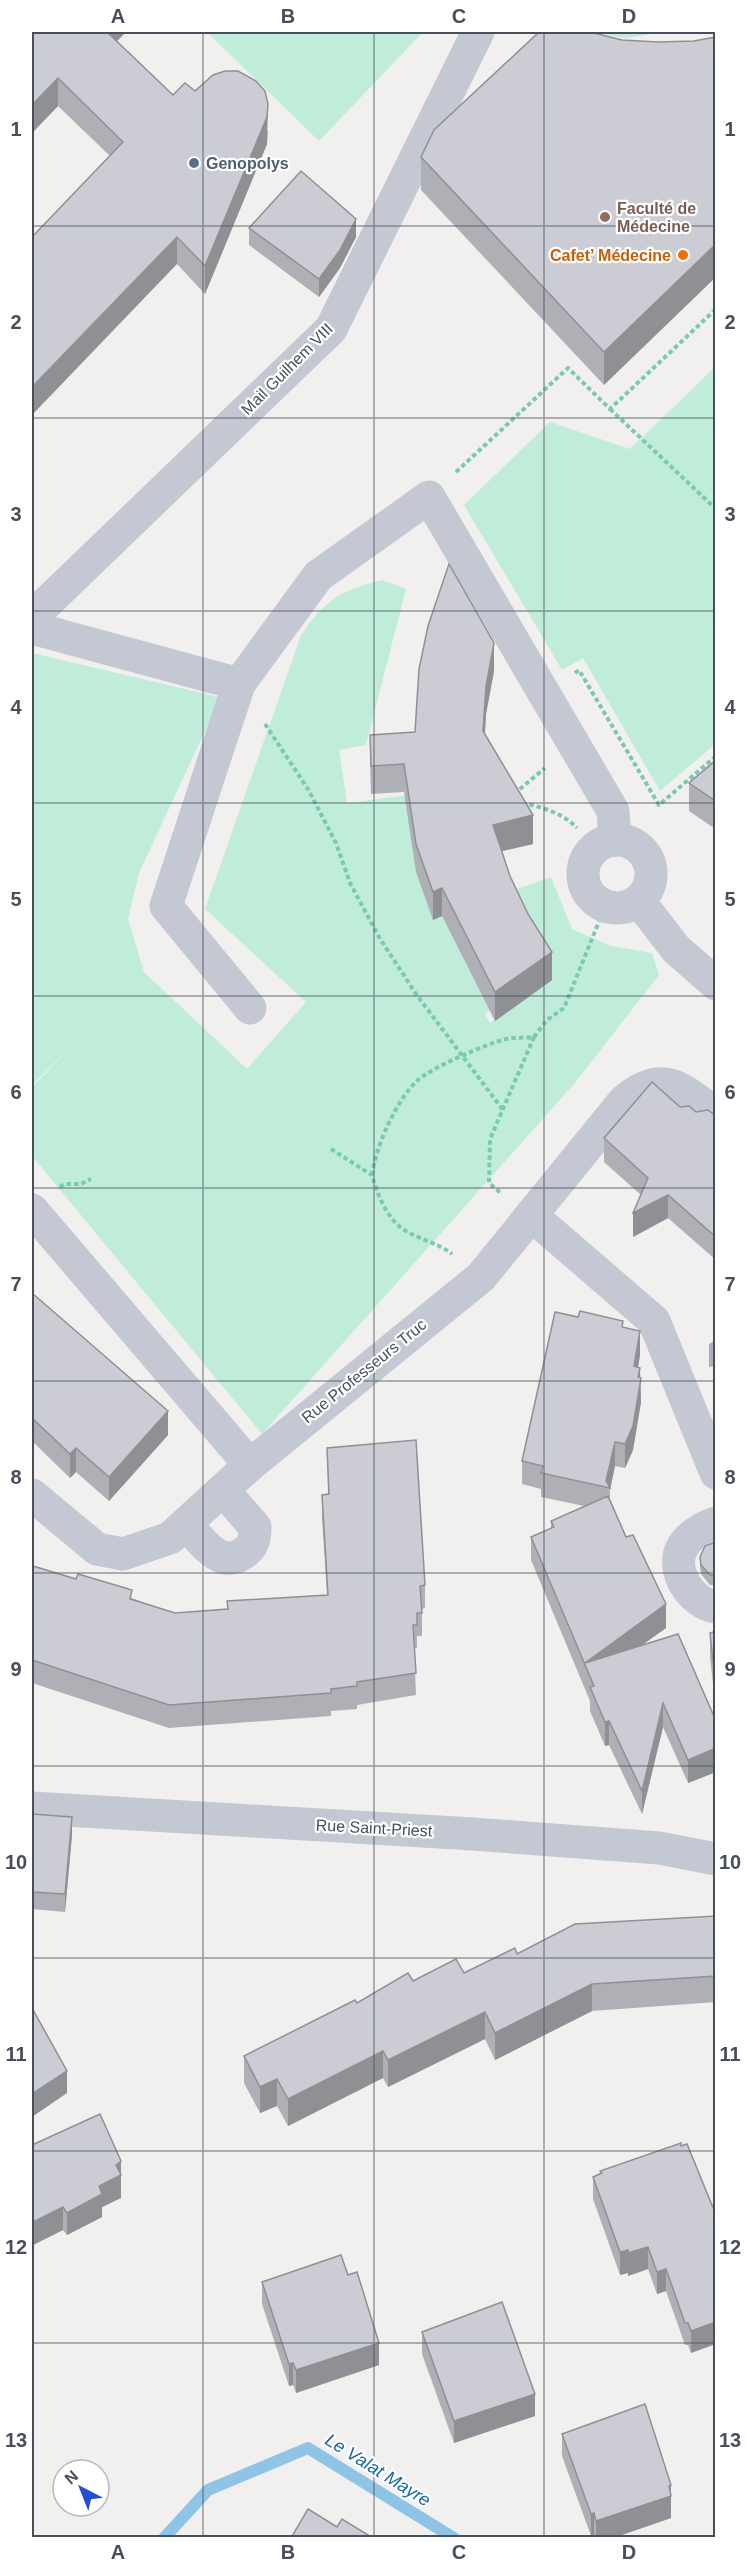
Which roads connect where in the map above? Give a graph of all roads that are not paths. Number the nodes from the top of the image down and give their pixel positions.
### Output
1 (478, 32) edge
2 (32, 616) edge
3 (32, 628) edge
4 (239, 684) junction
5 (605, 844) junction
6 (639, 901) junction
7 (716, 984) edge
8 (250, 1008) dead end
9 (716, 1114) edge
10 (32, 1210) edge
11 (531, 1215) junction
12 (250, 1465) junction
13 (716, 1473) edge
14 (223, 1490) junction
15 (32, 1495) edge
16 (716, 1523) edge
17 (186, 1524) junction
18 (716, 1607) edge
19 (32, 1808) edge
20 (716, 1859) edge

1 - 2 street, Mail Guilhem VIII
3 - 4 street
4 - 5 street
4 - 8 street
5 - 6 street
5 - 6 street
6 - 7 street
9 - 11 street, Rue Professeurs Truc
10 - 12 street
11 - 12 street, Rue Professeurs Truc
11 - 13 street
12 - 14 street, Rue Professeurs Truc
14 - 17 street, Rue Professeurs Truc
14 - 17 street
15 - 17 street, Rue Professeurs Truc
16 - 18 street
19 - 20 street, Rue Saint-Priest

